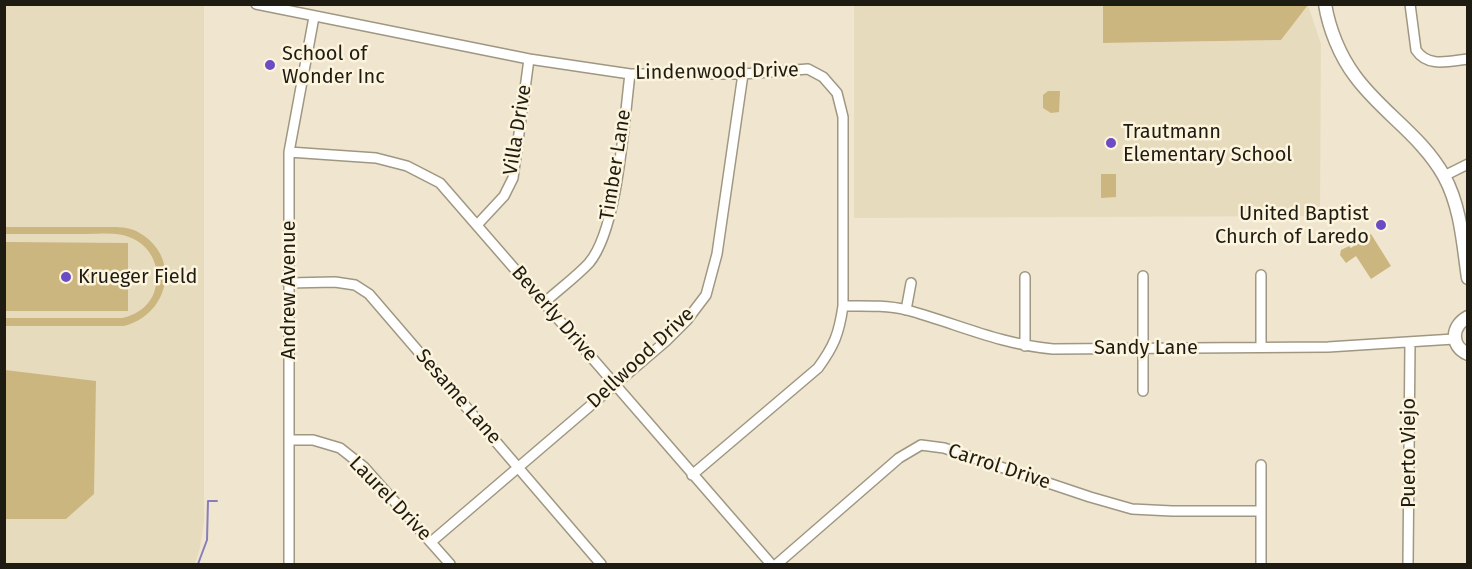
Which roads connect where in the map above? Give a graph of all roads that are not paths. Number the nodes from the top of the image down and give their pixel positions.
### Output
1 (256, 4) edge
2 (1325, 4) edge
3 (1410, 4) edge
4 (314, 17) junction
5 (529, 59) junction
6 (1467, 59) edge
7 (630, 74) junction
8 (743, 74) junction
9 (289, 152) junction
10 (1467, 164) edge
11 (1444, 176) junction
12 (477, 225) junction
13 (1262, 275) dead end
14 (1143, 276) dead end
15 (1025, 277) dead end
16 (1467, 278) edge
17 (288, 283) junction
18 (911, 283) dead end
19 (544, 303) junction
20 (843, 306) junction
21 (906, 310) junction
22 (1467, 317) edge
23 (1454, 339) junction
24 (1410, 342) junction
25 (1025, 346) junction
26 (1143, 347) junction
27 (1261, 347) junction
28 (1467, 354) edge
29 (615, 385) junction
30 (1143, 391) dead end
31 (289, 441) junction
32 (1262, 465) dead end
33 (517, 466) junction
34 (692, 475) junction
35 (1261, 510) junction
36 (431, 542) junction
37 (288, 564) edge
38 (450, 564) edge
39 (601, 564) edge
40 (771, 564) edge
41 (777, 564) edge
42 (1261, 564) edge
43 (1408, 564) edge

1 - 4 street, Lindenwood Drive
2 - 11 main road
3 - 6 street
4 - 5 street, Lindenwood Drive
4 - 9 street, Andrew Avenue
5 - 7 street, Lindenwood Drive
5 - 12 street, Villa Drive
7 - 8 street, Lindenwood Drive
7 - 19 street, Timber Lane
8 - 20 street, Lindenwood Drive
8 - 29 street, Dellwood Drive
9 - 12 street, Beverly Drive
9 - 17 street, Andrew Avenue
10 - 11 street
11 - 16 main road
12 - 19 street, Beverly Drive
13 - 27 street
14 - 26 street
15 - 25 street
17 - 31 street, Andrew Avenue
17 - 33 street, Sesame Lane
18 - 21 street
19 - 29 street, Beverly Drive
20 - 21 street, Sandy Lane
20 - 34 street, Lindenwood Drive
21 - 25 street, Sandy Lane
22 - 23 main road
23 - 24 street, Sandy Lane
23 - 28 main road
24 - 27 street, Sandy Lane
24 - 43 street, Puerto Viejo
25 - 26 street, Sandy Lane
26 - 27 street, Sandy Lane
26 - 30 street
29 - 33 street, Dellwood Drive
29 - 34 street, Beverly Drive
31 - 36 street, Laurel Drive
31 - 37 street, Andrew Avenue
32 - 35 street
33 - 36 street, Dellwood Drive
33 - 39 street, Sesame Lane
34 - 40 street, Beverly Drive
35 - 41 street, Carrol Drive
35 - 42 street
36 - 38 street, Laurel Drive

